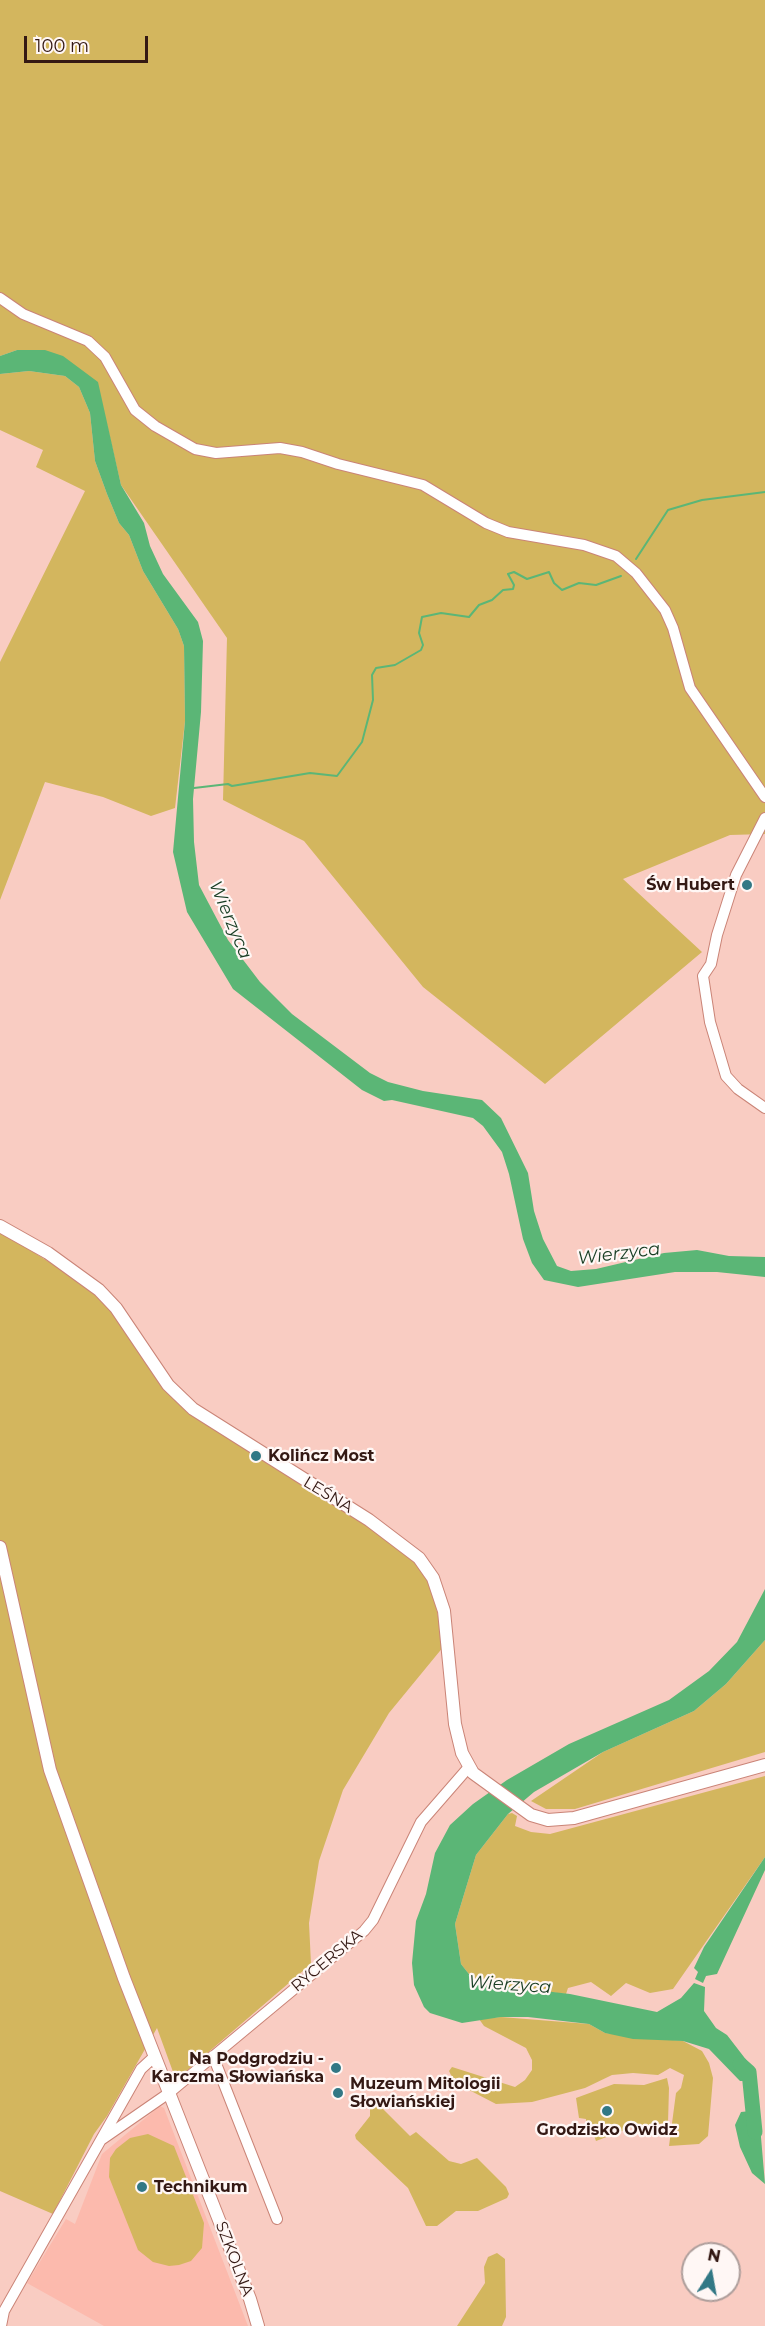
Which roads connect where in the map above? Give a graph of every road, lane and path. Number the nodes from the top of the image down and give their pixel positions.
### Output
1 (0, 298) edge
2 (765, 797) edge
3 (765, 818) edge
4 (765, 1108) edge
5 (0, 1226) edge
6 (0, 1547) edge
7 (765, 1765) edge
8 (468, 1768) junction
9 (154, 2056) junction
10 (213, 2056) junction
11 (169, 2093) junction
12 (122, 2102) junction
13 (141, 2113) junction
14 (101, 2140) junction
15 (277, 2219) dead end
16 (1, 2326) edge
17 (258, 2326) edge

1 - 2 street
3 - 4 street
5 - 8 street, LEŚNA
6 - 9 street, SZKOLNA
7 - 8 street
8 - 10 street, RYCERSKA
9 - 11 street, SZKOLNA
9 - 12 street
10 - 11 street, RYCERSKA
10 - 15 street
11 - 13 street, RYCERSKA
11 - 17 street, SZKOLNA
12 - 13 street
12 - 14 street
13 - 14 street, RYCERSKA
14 - 16 street

